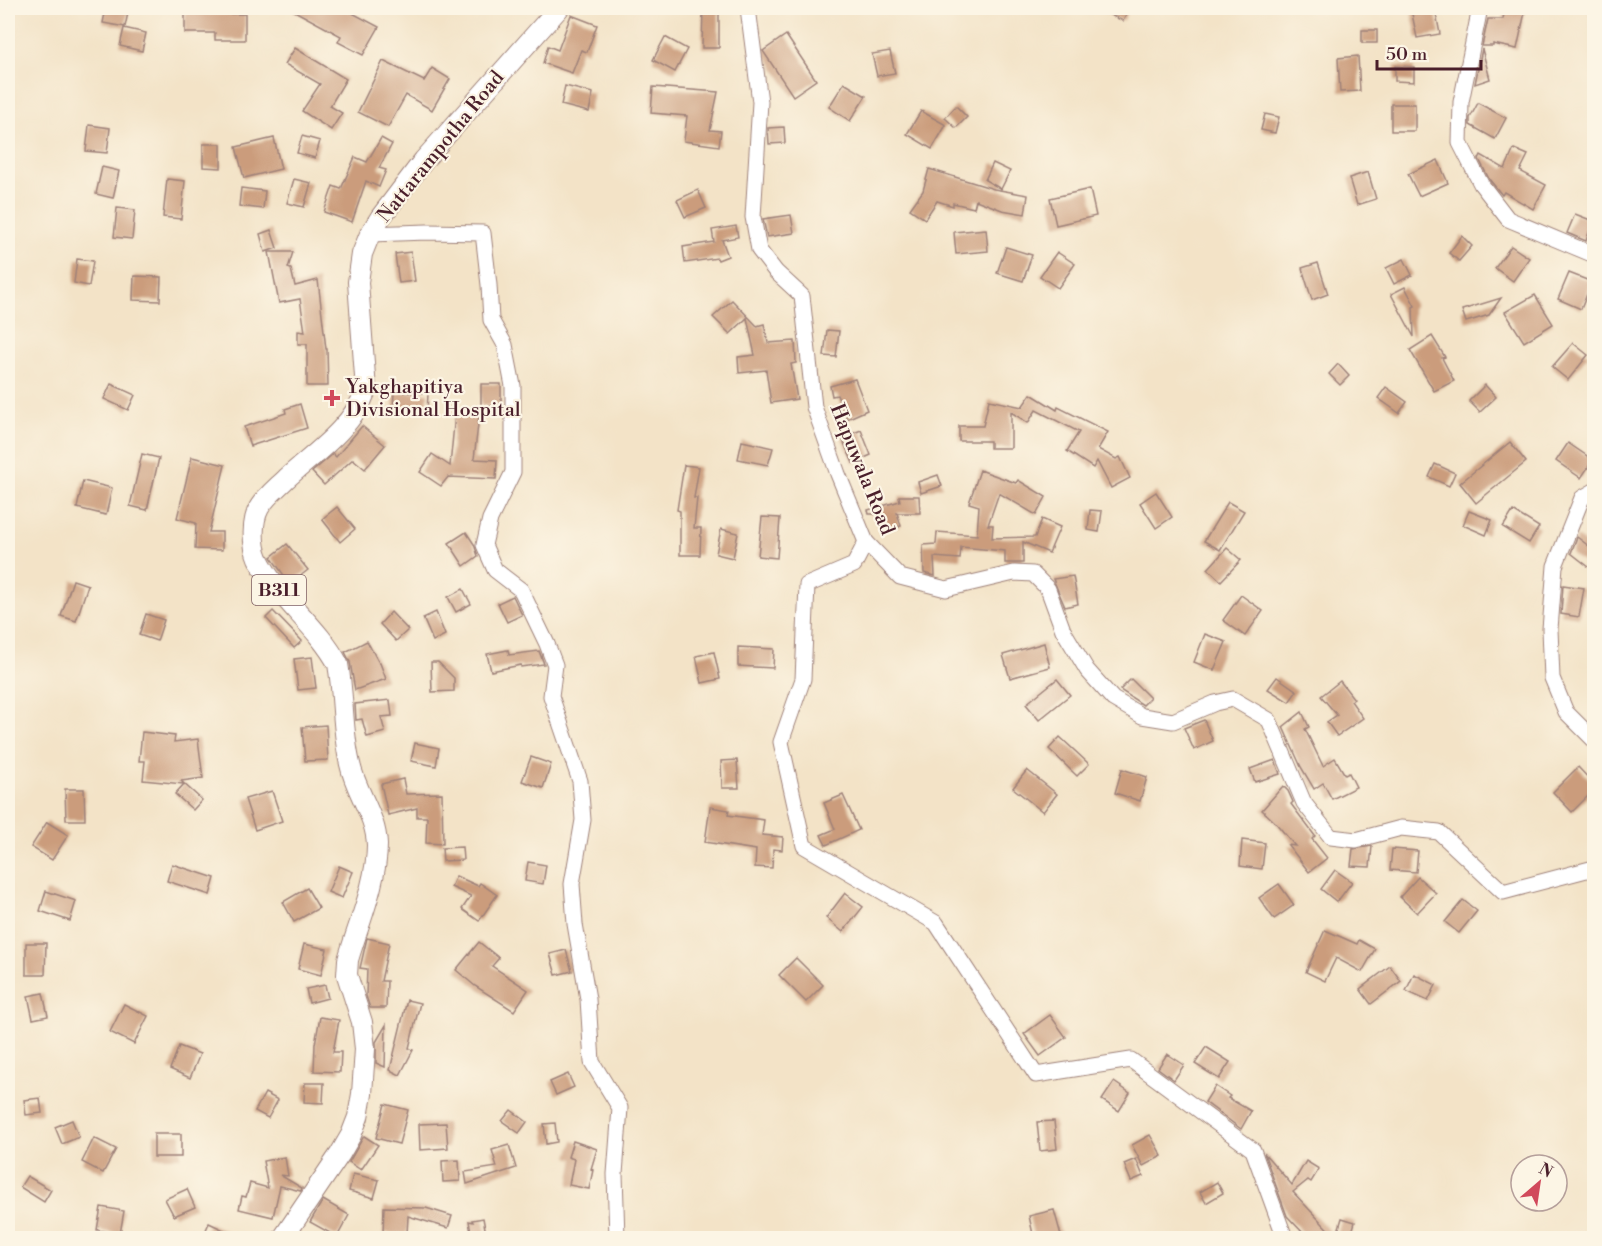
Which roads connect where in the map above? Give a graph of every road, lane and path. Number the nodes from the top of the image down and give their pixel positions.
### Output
1 (559, 8) edge
2 (748, 8) edge
3 (1480, 8) edge
4 (370, 234) junction
5 (1594, 255) edge
6 (1594, 491) edge
7 (866, 542) junction
8 (1594, 740) edge
9 (1594, 868) edge
10 (283, 1239) edge
11 (617, 1239) edge
12 (1285, 1239) edge

1 - 4 main road, Nattarampotha Road / B311
2 - 7 street, Hapuwala Road
3 - 5 street
4 - 10 main road, Nattarampotha Road / B311
4 - 11 street
6 - 8 street
7 - 9 street, Hapuwala Road
7 - 12 street

